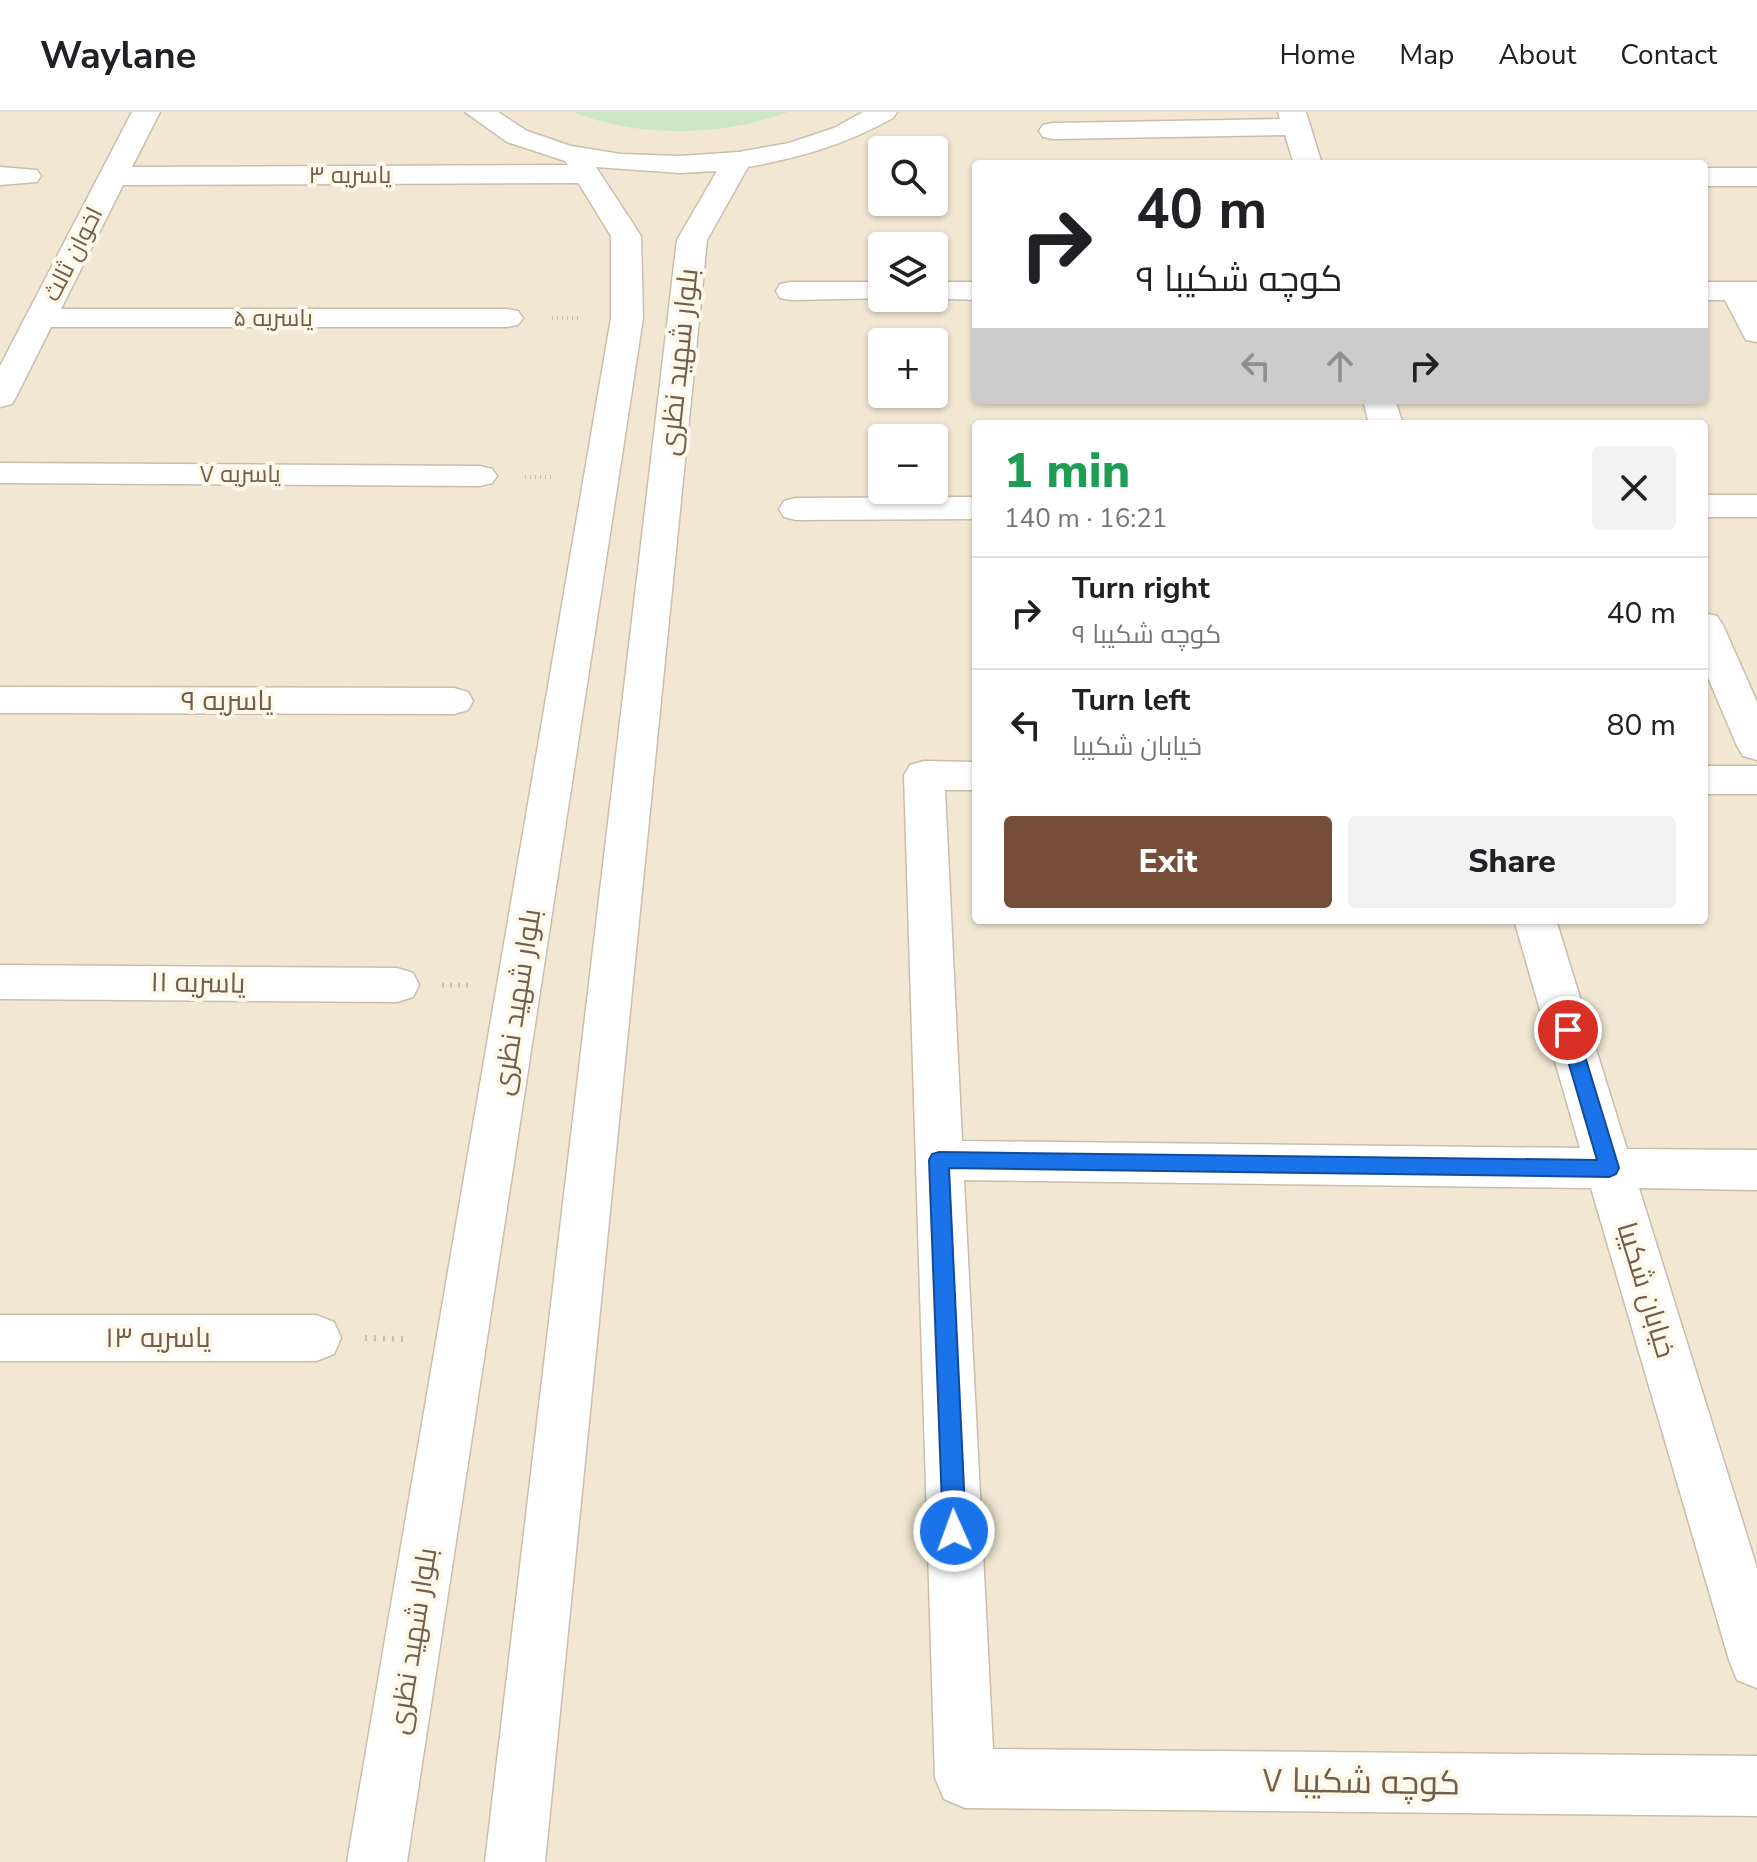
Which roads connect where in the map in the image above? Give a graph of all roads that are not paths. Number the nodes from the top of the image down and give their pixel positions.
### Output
1 (146, 112) edge
2 (479, 112) edge
3 (883, 112) edge
4 (1295, 120) edge
5 (1053, 131) dead end
6 (1307, 160) edge
7 (737, 161) junction
8 (580, 164) junction
9 (113, 176) junction
10 (1708, 177) edge
11 (1757, 177) edge
12 (791, 291) dead end
13 (868, 291) edge
14 (948, 291) edge
15 (972, 291) edge
16 (1708, 291) edge
17 (1747, 291) edge
18 (40, 318) junction
19 (507, 318) road end
20 (1757, 333) edge
21 (4, 380) edge
22 (0, 473) edge
23 (480, 476) road end
24 (1708, 506) edge
25 (1757, 506) edge
26 (972, 508) edge
27 (796, 509) dead end
28 (1708, 634) edge
29 (0, 700) edge
30 (454, 701) dead end
31 (1757, 746) edge
32 (972, 776) edge
33 (1708, 780) edge
34 (1757, 780) edge
35 (1536, 924) edge
36 (0, 982) edge
37 (397, 985) road end
38 (939, 1160) junction
39 (1609, 1168) junction
40 (1757, 1170) edge
41 (0, 1338) edge
42 (316, 1338) road end
43 (1757, 1660) edge
44 (1757, 1786) edge
45 (377, 1862) edge
46 (515, 1862) edge

1 - 9 street, اخوان ثالث
2 - 8 street
3 - 7 street
4 - 5 street
4 - 6 street
7 - 8 street
7 - 46 street, بلوار شهید نظری
8 - 9 street, یاسریه ۳
8 - 45 street, بلوار شهید نظری
9 - 18 street, اخوان ثالث
10 - 11 street
12 - 13 street
14 - 15 street
16 - 17 street
17 - 20 street
18 - 19 street, یاسریه ۵
18 - 21 street, اخوان ثالث
22 - 23 street, یاسریه ۷
24 - 25 street
26 - 27 street
28 - 31 street
29 - 30 street, یاسریه ۹
32 - 38 street
33 - 34 street
35 - 39 street, خیابان شکیبا
36 - 37 street, یاسریه ۱۱
38 - 39 street
38 - 44 street, کوچه شکیبا ۷
39 - 40 street
39 - 43 street, خیابان شکیبا
41 - 42 street, یاسریه ۱۳

